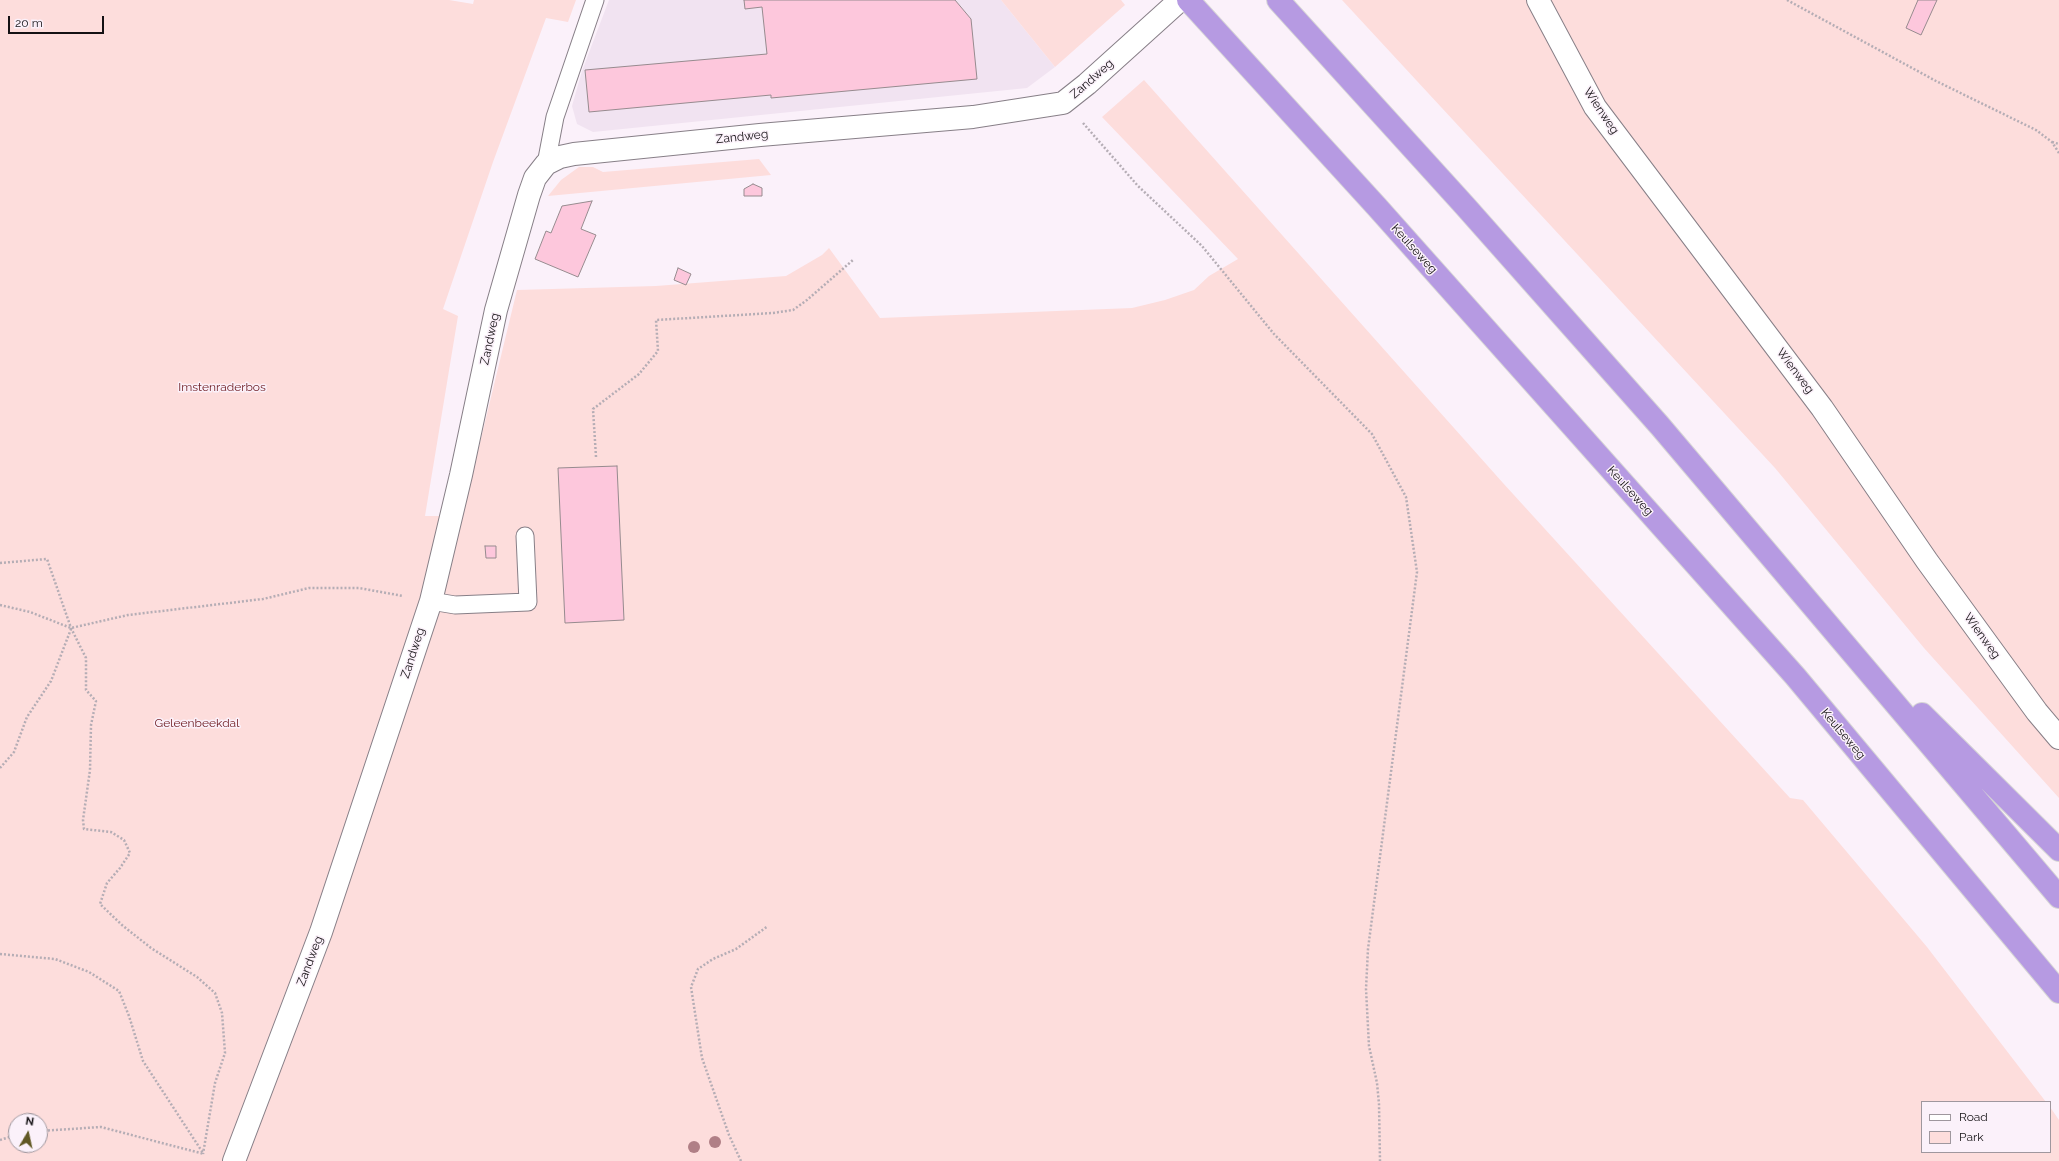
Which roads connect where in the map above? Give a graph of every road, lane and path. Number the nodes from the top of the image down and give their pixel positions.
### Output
1 (595, 0) edge
2 (1180, 0) edge
3 (1188, 0) edge
4 (1278, 0) edge
5 (1538, 0) edge
6 (1787, 0) edge
7 (1063, 103) junction
8 (2052, 142) junction
9 (2059, 144) edge
10 (2059, 153) edge
11 (546, 164) junction
12 (853, 260) dead end
13 (596, 458) dead end
14 (525, 536) dead end
15 (0, 563) edge
16 (431, 601) junction
17 (0, 605) edge
18 (1825, 620) junction
19 (71, 628) junction
20 (2059, 738) edge
21 (0, 768) edge
22 (2059, 850) edge
23 (2059, 897) edge
24 (768, 926) dead end
25 (0, 954) edge
26 (2059, 992) edge
27 (48, 1130) edge
28 (203, 1154) junction
29 (234, 1161) edge
30 (741, 1161) edge
31 (1380, 1161) edge

1 - 11 lane
2 - 7 street, Zandweg
3 - 26 highway, Keulseweg
4 - 18 highway
5 - 20 street, Wienweg
6 - 8 path
7 - 11 street, Zandweg
7 - 31 path
8 - 9 path
8 - 10 path
11 - 16 street, Zandweg
12 - 13 path
14 - 16 lane
15 - 19 path
16 - 19 path
16 - 29 street, Zandweg
17 - 19 path
18 - 22 highway
18 - 23 highway
19 - 21 path
19 - 28 path
24 - 30 path
25 - 28 path
27 - 28 path

